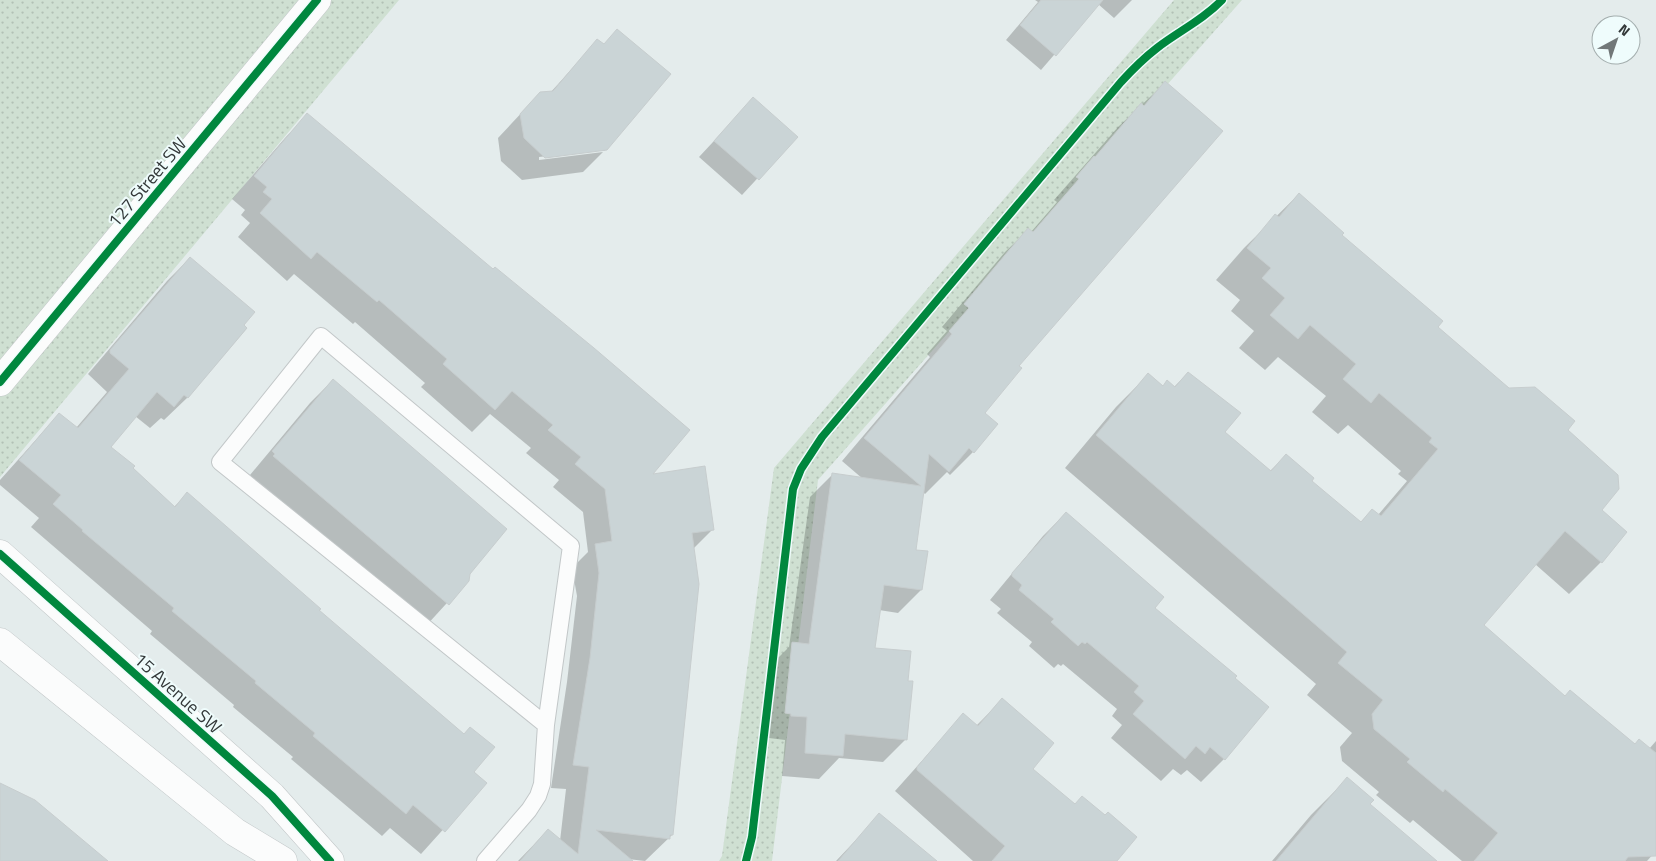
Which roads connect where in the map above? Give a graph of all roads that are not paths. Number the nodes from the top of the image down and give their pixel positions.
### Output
1 (317, 0) edge
2 (0, 382) edge
3 (0, 554) edge
4 (0, 642) edge
5 (546, 725) junction
6 (283, 861) edge
7 (330, 861) edge
8 (485, 861) edge

1 - 2 street, 127 Street SW
3 - 7 street, 15 Avenue SW
4 - 6 street
5 - 5 lane
5 - 8 lane

